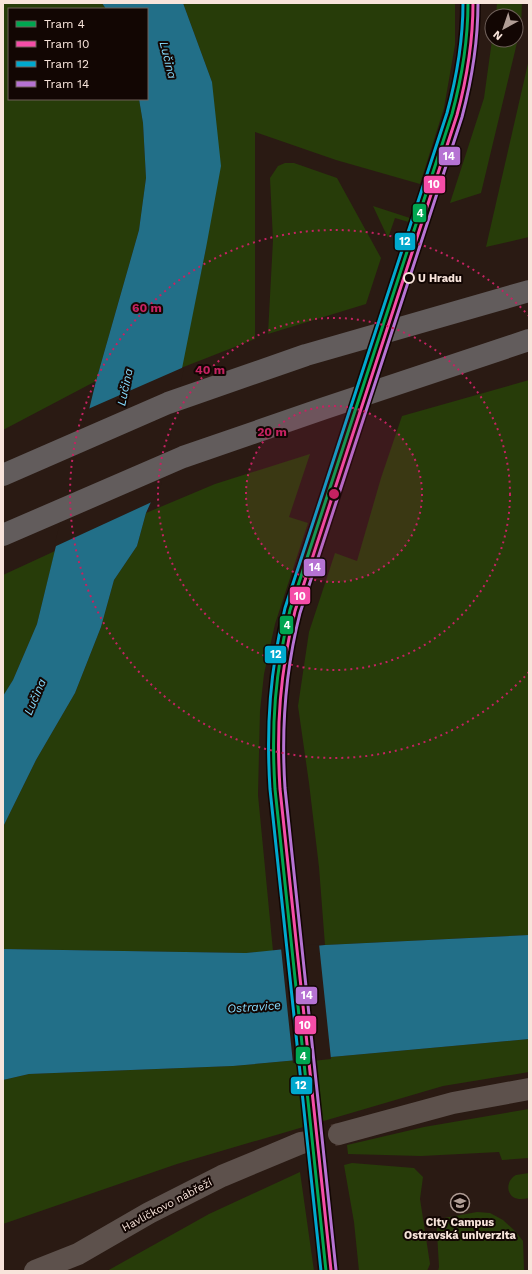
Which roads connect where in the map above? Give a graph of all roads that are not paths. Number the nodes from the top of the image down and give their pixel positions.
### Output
1 (529, 291) edge
2 (529, 340) edge
3 (3, 474) edge
4 (3, 535) edge
5 (529, 1089) edge
6 (339, 1134) tunnel mouth
7 (301, 1143) tunnel mouth
8 (35, 1271) edge

1 - 3 main road
2 - 4 main road
5 - 6 street
7 - 8 street, Havlíčkovo nábřeží

